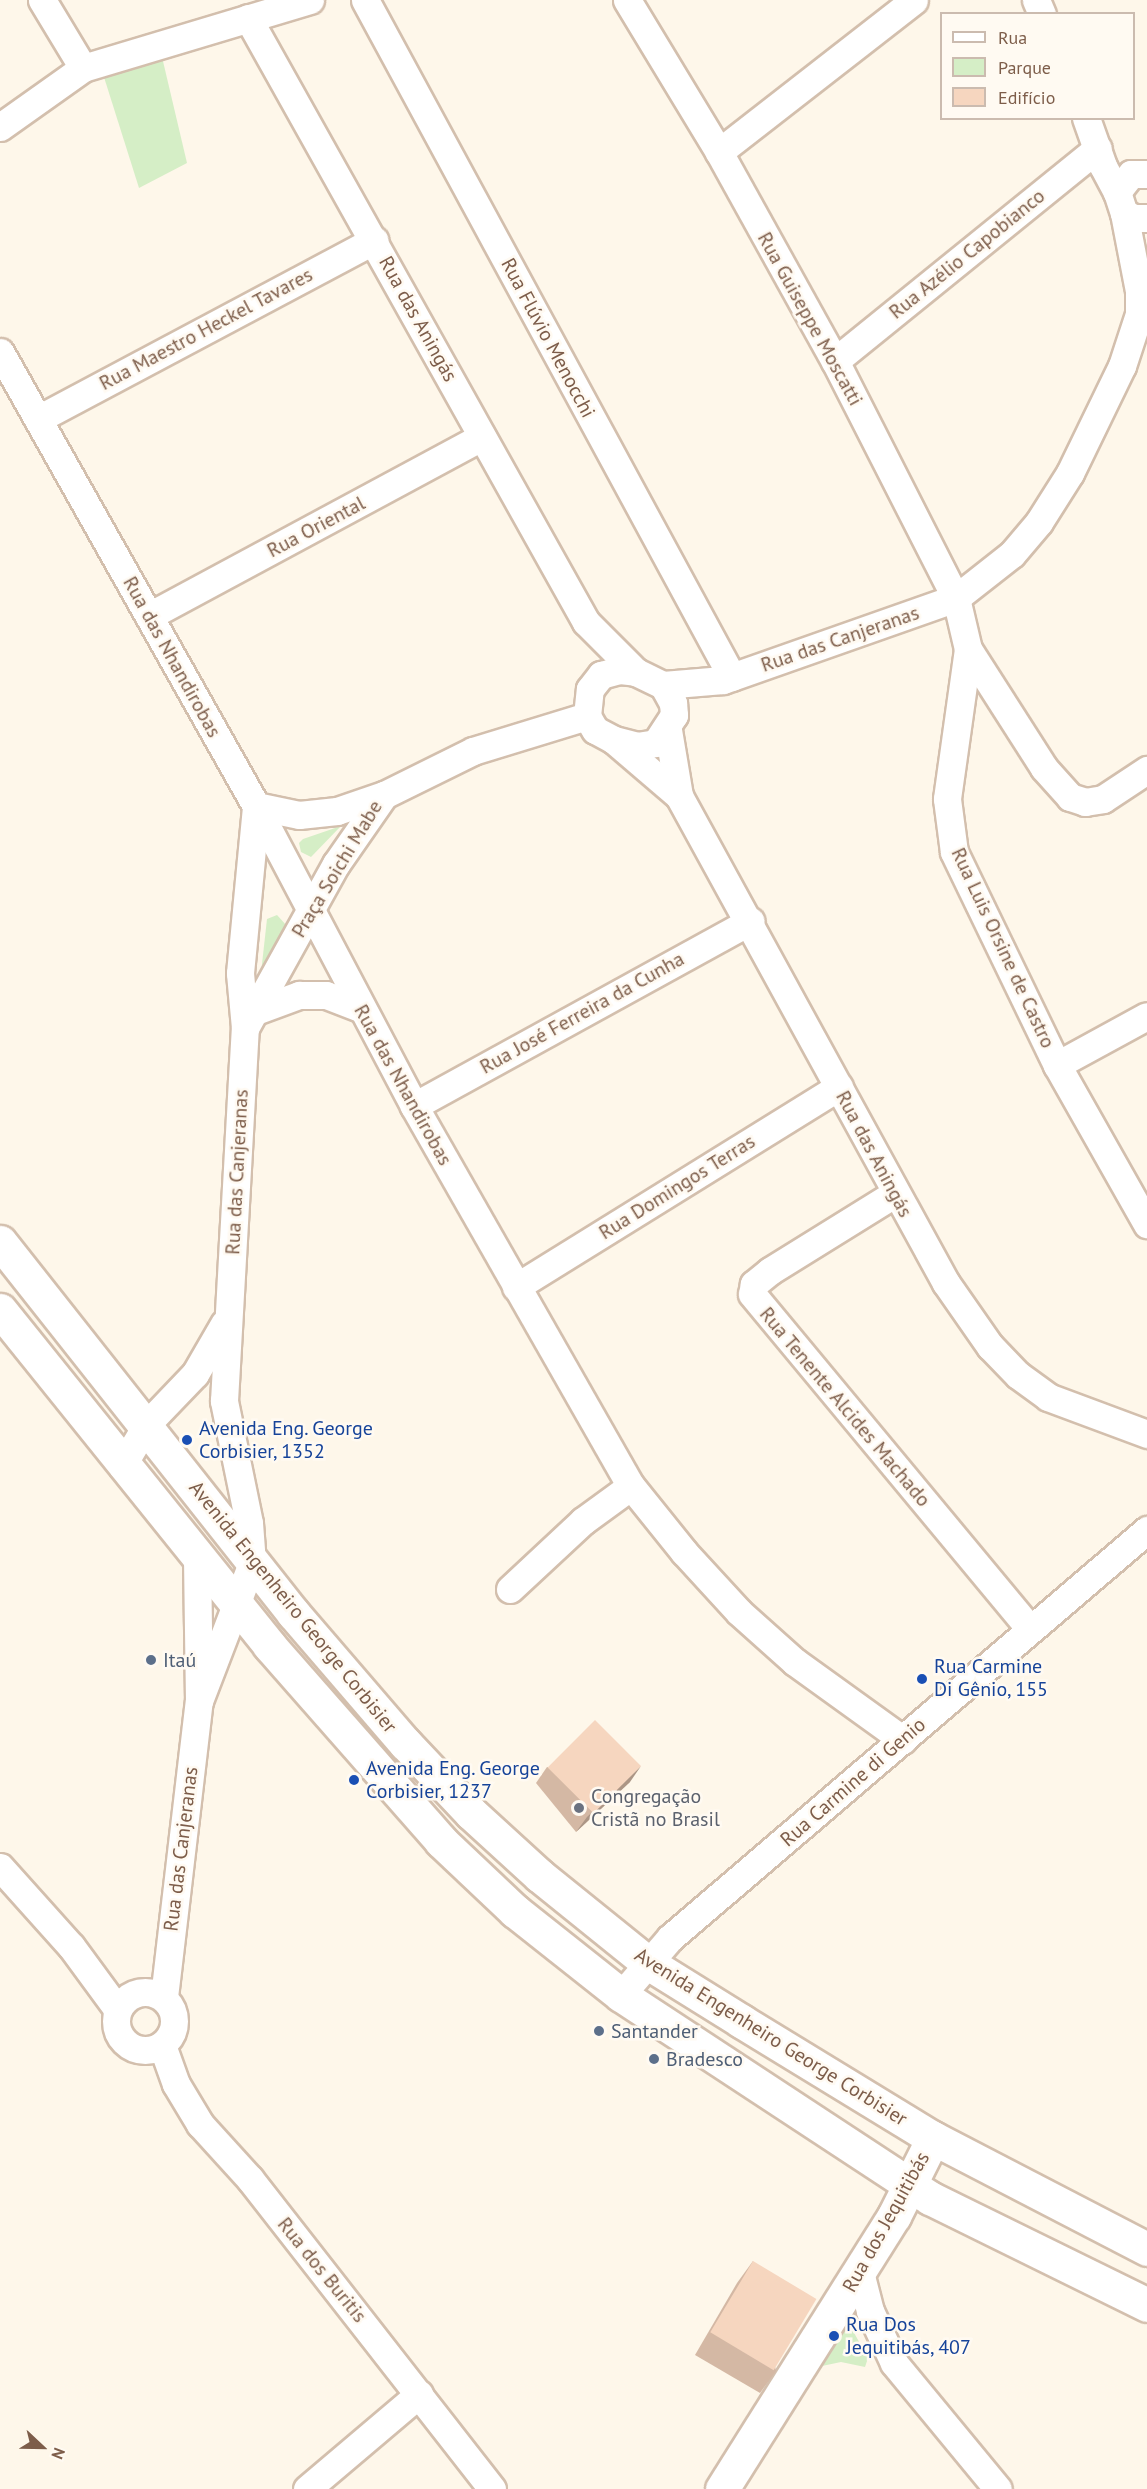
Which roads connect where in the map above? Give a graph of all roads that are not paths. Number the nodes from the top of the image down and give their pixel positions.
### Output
1 (42, 0) edge
2 (310, 0) edge
3 (365, 0) edge
4 (627, 0) edge
5 (914, 0) edge
6 (248, 18) junction
7 (83, 68) junction
8 (1087, 120) edge
9 (0, 127) edge
10 (1099, 149) junction
11 (719, 152) junction
12 (1135, 186) edge
13 (374, 240) junction
14 (1147, 262) edge
15 (1142, 310) edge
16 (0, 352) edge
17 (835, 361) junction
18 (38, 419) junction
19 (482, 437) junction
20 (956, 598) junction
21 (149, 616) junction
22 (586, 622) junction
23 (968, 650) junction
24 (636, 672) junction
25 (728, 678) junction
26 (663, 685) junction
27 (590, 689) junction
28 (587, 716) junction
29 (671, 723) junction
30 (614, 740) junction
31 (1147, 770) edge
32 (384, 795) junction
33 (679, 796) junction
34 (256, 806) junction
35 (309, 913) junction
36 (751, 921) junction
37 (360, 1008) junction
38 (1147, 1016) edge
39 (251, 1019) junction
40 (1057, 1065) junction
41 (839, 1088) junction
42 (414, 1106) junction
43 (894, 1194) junction
44 (1147, 1224) edge
45 (0, 1242) edge
46 (516, 1287) junction
47 (0, 1311) edge
48 (229, 1315) junction
49 (188, 1383) junction
50 (224, 1401) junction
51 (147, 1424) junction
52 (1147, 1434) edge
53 (122, 1466) junction
54 (631, 1486) junction
55 (1147, 1530) edge
56 (197, 1555) junction
57 (252, 1563) junction
58 (510, 1589) dead end
59 (238, 1604) junction
60 (1030, 1629) junction
61 (199, 1701) junction
62 (903, 1740) junction
63 (0, 1867) edge
64 (648, 1963) junction
65 (621, 1995) junction
66 (164, 1997) junction
67 (126, 2002) junction
68 (162, 2045) junction
69 (933, 2138) junction
70 (909, 2184) junction
71 (1147, 2249) edge
72 (860, 2272) junction
73 (1147, 2305) edge
74 (419, 2394) junction
75 (307, 2489) edge
76 (492, 2489) edge
77 (722, 2489) edge
78 (998, 2489) edge

1 - 7 street
2 - 6 street
3 - 25 street, Rua Flúvio Menocchi
4 - 11 street, Rua Guiseppe Moscatti
5 - 11 street
6 - 7 street
6 - 13 street, Rua das Aningás
7 - 9 street
8 - 10 street
10 - 12 street
10 - 17 street, Rua Azélio Capobianco
11 - 17 street, Rua Guiseppe Moscatti
12 - 15 street
13 - 18 street, Rua Maestro Heckel Tavares
13 - 19 street, Rua das Aningás
14 - 15 street, Rua das Canjeranas
15 - 20 street, Rua das Canjeranas
16 - 18 street, Rua das Nhandirobas
17 - 20 street, Rua Guiseppe Moscatti
18 - 21 street, Rua das Nhandirobas
19 - 21 street, Rua Oriental
19 - 22 street, Rua das Aningás
20 - 23 street, Rua Guiseppe Moscatti
20 - 25 street, Rua das Canjeranas
21 - 34 street, Rua das Nhandirobas
22 - 24 street, Rua das Aningás
22 - 27 street, Rua das Aningás
23 - 31 street
23 - 40 street, Rua Luis Orsine de Castro
24 - 26 street
24 - 27 street
25 - 26 street, Rua das Canjeranas
25 - 29 street, Rua das Canjeranas
26 - 29 street
27 - 28 street
28 - 30 street
28 - 32 street
29 - 30 street
29 - 33 street, Rua das Aningás
30 - 33 street, Rua das Aningás
32 - 34 street, Praça Soichi Mabe
32 - 35 street, Praça Soichi Mabe
33 - 36 street, Rua das Aningás
34 - 35 street, Rua das Nhandirobas
34 - 39 street
35 - 37 street, Rua das Nhandirobas
35 - 39 street, Praça Soichi Mabe
36 - 41 street, Rua das Aningás
36 - 42 street, Rua José Ferreira da Cunha
37 - 39 street
37 - 42 street, Rua das Nhandirobas
38 - 40 street
39 - 48 street, Rua das Canjeranas
40 - 44 street, Rua Luis Orsine de Castro
41 - 43 street, Rua das Aningás
41 - 46 street, Rua Domingos Terras
42 - 46 street, Rua das Nhandirobas
43 - 52 street, Rua das Aningás
43 - 60 street, Rua Tenente Alcides Machado
45 - 51 main road, Avenida Engenheiro George Corbisier
46 - 54 street, Rua das Nhandirobas
47 - 53 main road, Avenida Engenheiro George Corbisier
48 - 49 street, Rua das Canjeranas
48 - 50 street, Rua das Canjeranas
49 - 50 street
49 - 51 street, Rua das Canjeranas
50 - 57 street, Rua das Canjeranas
51 - 53 street, Rua das Canjeranas
51 - 57 main road, Avenida Engenheiro George Corbisier
53 - 56 main road, Avenida Engenheiro George Corbisier
54 - 58 street
54 - 62 street, Rua das Nhandirobas
55 - 60 street, Rua Carmine di Genio
56 - 59 main road, Avenida Engenheiro George Corbisier
56 - 61 street, Rua das Canjeranas
57 - 59 street, Rua das Canjeranas
57 - 64 main road, Avenida Engenheiro George Corbisier
59 - 61 street, Rua das Canjeranas
59 - 65 main road, Avenida Engenheiro George Corbisier
60 - 62 street, Rua Carmine di Genio
61 - 66 street, Rua das Canjeranas
62 - 64 street, Rua Carmine di Genio
63 - 67 street
64 - 65 street, Rua Carmine di Genio
64 - 69 main road, Avenida Engenheiro George Corbisier
65 - 70 main road, Avenida Engenheiro George Corbisier
66 - 67 street
66 - 68 street
67 - 68 street
68 - 74 street, Rua dos Buritis
69 - 70 main road, Rua dos Jequitibás
69 - 71 main road, Avenida Engenheiro George Corbisier
70 - 72 main road, Rua dos Jequitibás
70 - 73 main road, Avenida Engenheiro George Corbisier
72 - 77 main road, Rua dos Jequitibás
72 - 78 street
74 - 75 street
74 - 76 street, Rua dos Buritis

